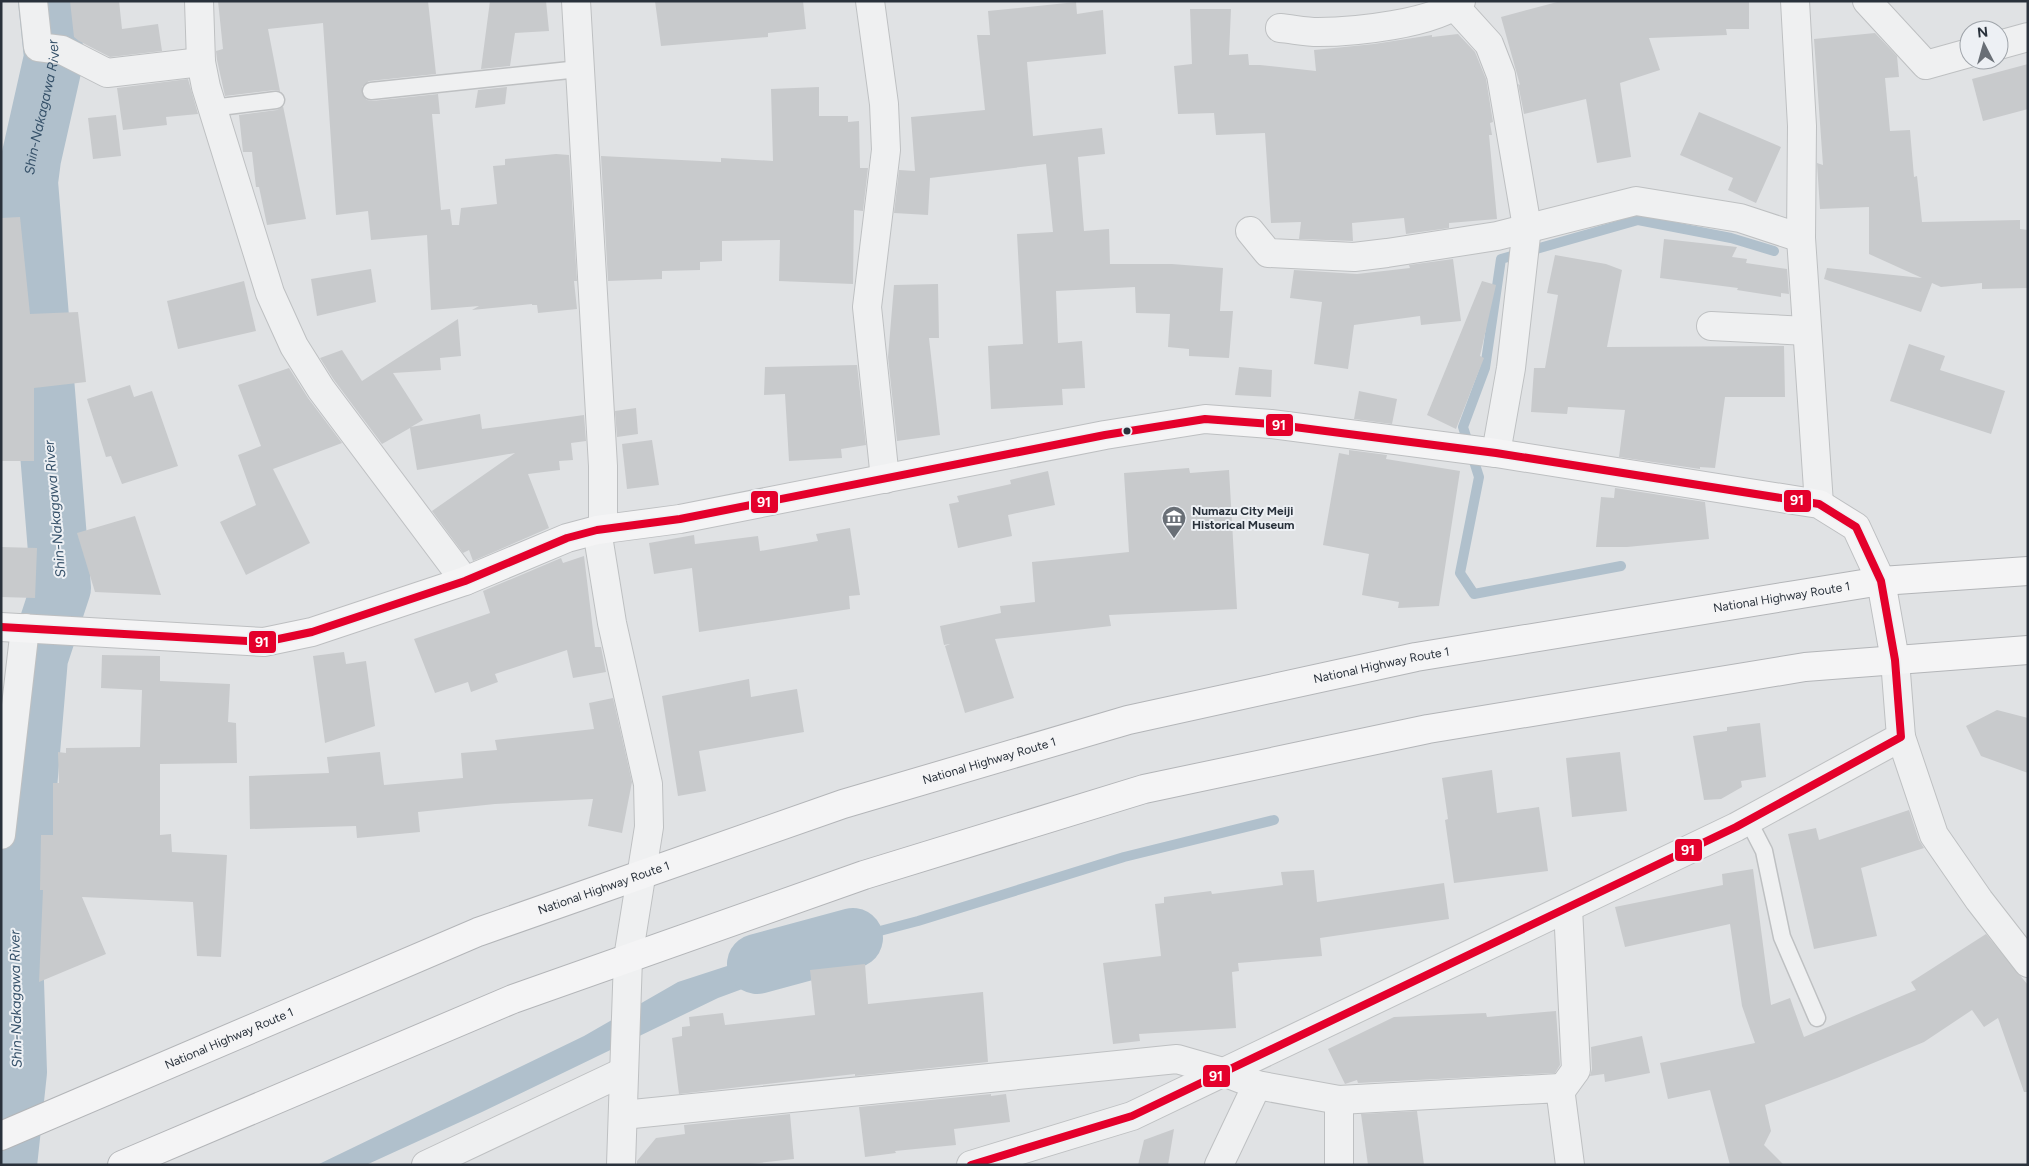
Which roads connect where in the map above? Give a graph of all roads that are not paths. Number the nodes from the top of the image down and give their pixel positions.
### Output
1 (33, 1) edge
2 (199, 1) edge
3 (576, 1) edge
4 (870, 1) edge
5 (1795, 1) edge
6 (1867, 1) edge
7 (1455, 3) edge
8 (1280, 28) dead end
9 (2028, 37) edge
10 (2009, 42) edge
11 (1959, 56) edge
12 (201, 62) junction
13 (579, 69) junction
14 (371, 91) dead end
15 (276, 100) dead end
16 (212, 108) junction
17 (1527, 227) junction
18 (1250, 231) dead end
19 (1801, 238) junction
20 (1711, 326) dead end
21 (1808, 331) junction
22 (1496, 453) junction
23 (885, 479) junction
24 (1819, 504) junction
25 (600, 530) junction
26 (2028, 571) edge
27 (464, 581) junction
28 (1881, 581) junction
29 (13, 627) edge
30 (2028, 650) edge
31 (1895, 660) junction
32 (1901, 737) junction
33 (1748, 820) junction
34 (1, 835) edge
35 (642, 875) junction
36 (1568, 908) junction
37 (2028, 963) edge
38 (628, 964) junction
39 (1816, 1018) dead end
40 (624, 1063) junction
41 (1226, 1073) junction
42 (1257, 1085) junction
43 (1560, 1092) junction
44 (1339, 1100) junction
45 (623, 1116) junction
46 (1, 1136) edge
47 (122, 1165) edge
48 (426, 1165) edge
49 (621, 1165) edge
50 (971, 1165) edge
51 (1220, 1165) edge
52 (1339, 1165) edge
53 (1570, 1165) edge

1 - 12 street
2 - 12 street
3 - 13 street
4 - 23 street
5 - 19 street
6 - 11 street
7 - 8 street
7 - 17 street
9 - 10 street
12 - 16 street
13 - 14 lane
13 - 25 street
15 - 16 lane
16 - 27 street
17 - 18 street
17 - 19 street
17 - 22 street
19 - 21 street
20 - 21 street
21 - 24 street
22 - 23 main road
22 - 24 main road
23 - 25 main road
24 - 28 main road
25 - 27 main road
25 - 35 street
26 - 28 main road, National Highway Route 1
27 - 29 main road
28 - 31 main road
28 - 35 main road, National Highway Route 1
29 - 34 street
30 - 31 main road
31 - 32 street
31 - 38 main road
32 - 33 street
32 - 37 street
33 - 36 street
33 - 39 lane
35 - 38 street
35 - 46 main road, National Highway Route 1
36 - 41 street
36 - 43 street
38 - 40 street
38 - 47 main road
40 - 45 street
40 - 48 street
41 - 42 street
41 - 45 street
41 - 50 street
42 - 44 street
42 - 51 street
43 - 44 street
43 - 53 street
44 - 52 street
45 - 49 street

